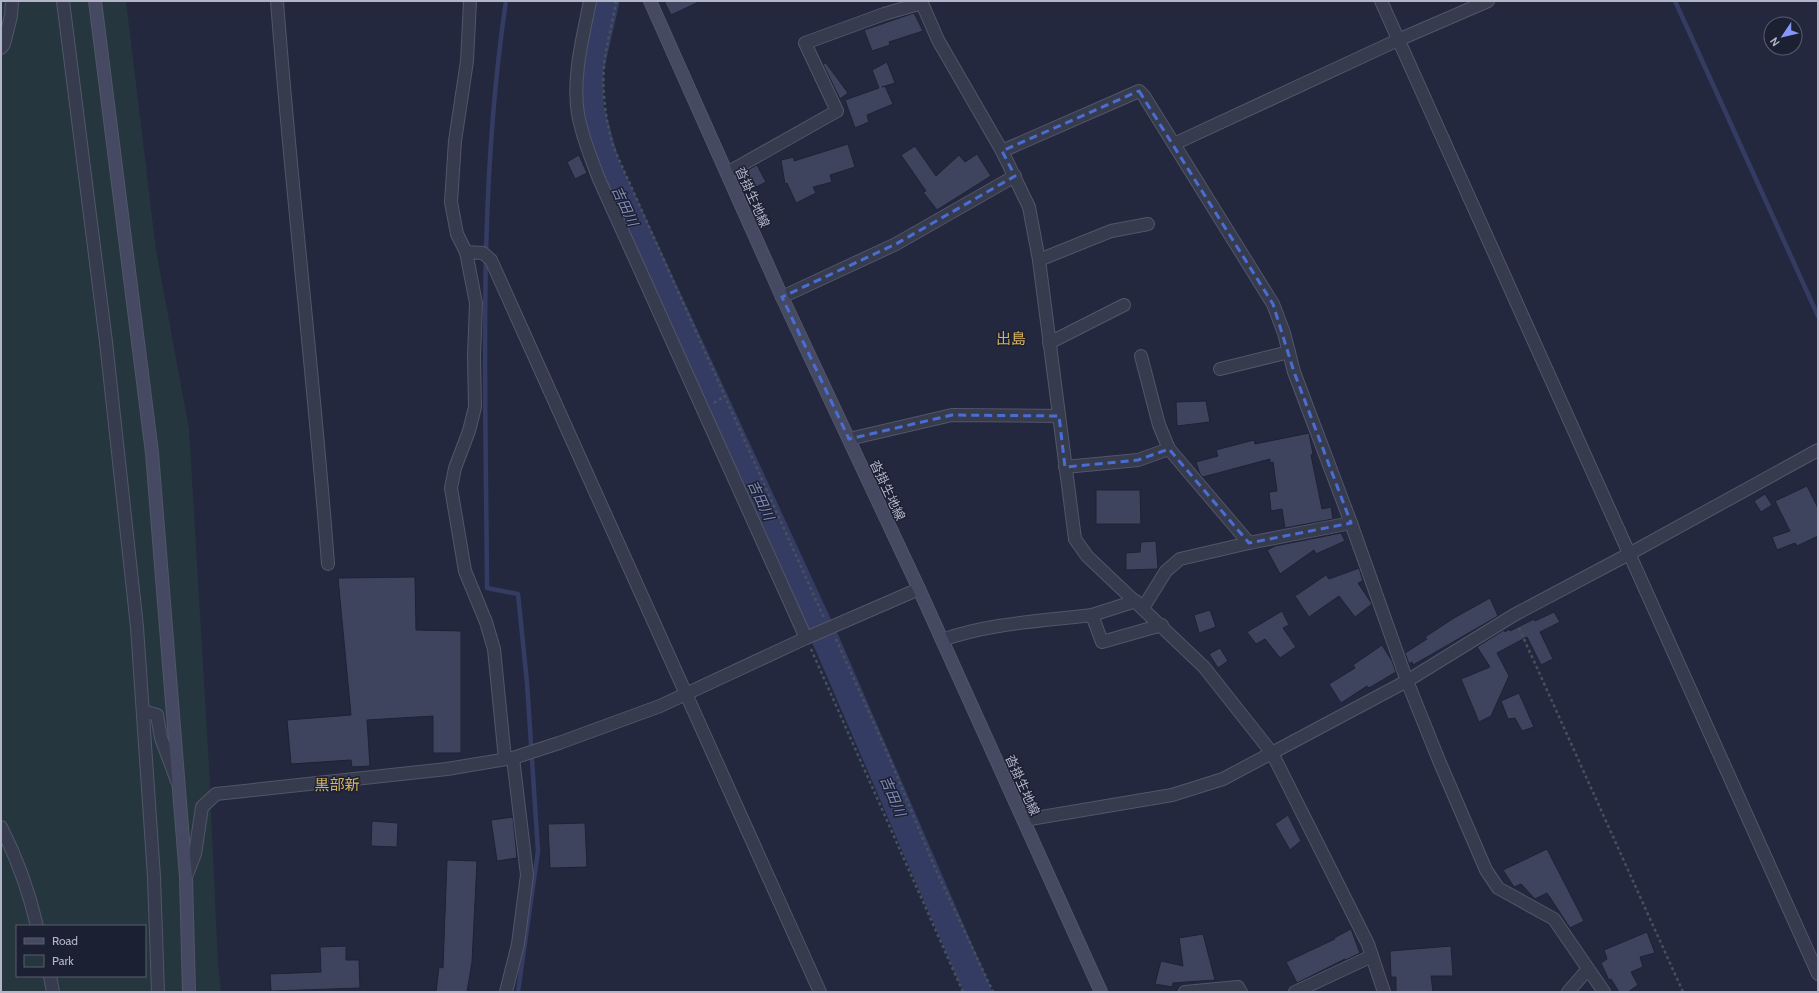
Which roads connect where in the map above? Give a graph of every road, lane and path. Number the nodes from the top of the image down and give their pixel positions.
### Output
1 (12, 1) edge
2 (63, 1) edge
3 (95, 1) edge
4 (276, 1) edge
5 (470, 1) edge
6 (590, 1) edge
7 (616, 1) edge
8 (650, 1) edge
9 (1381, 1) edge
10 (1488, 1) edge
11 (921, 2) edge
12 (1398, 40) junction
13 (1, 48) edge
14 (1174, 144) junction
15 (1002, 151) junction
16 (726, 173) junction
17 (1015, 176) junction
18 (1148, 224) dead end
19 (466, 252) junction
20 (1039, 260) junction
21 (782, 297) junction
22 (1124, 305) dead end
23 (1049, 343) junction
24 (1289, 352) junction
25 (1141, 356) dead end
26 (1220, 369) dead end
27 (1059, 416) junction
28 (849, 439) junction
29 (1169, 449) junction
30 (1818, 450) edge
31 (1065, 467) junction
32 (1351, 523) junction
33 (1249, 543) junction
34 (1629, 554) junction
35 (328, 564) dead end
36 (919, 589) junction
37 (1139, 604) junction
38 (1092, 615) junction
39 (1514, 615) junction
40 (1162, 625) junction
41 (831, 627) junction
42 (807, 638) junction
43 (942, 640) junction
44 (1407, 681) junction
45 (686, 694) junction
46 (143, 711) junction
47 (1272, 753) junction
48 (509, 758) junction
49 (178, 786) junction
50 (1024, 820) junction
51 (1, 827) edge
52 (186, 877) junction
53 (37, 925) edge
54 (1372, 956) junction
55 (1588, 969) junction
56 (1818, 974) edge
57 (50, 977) edge
58 (53, 992) edge
59 (158, 992) edge
60 (189, 992) edge
61 (506, 992) edge
62 (820, 992) edge
63 (963, 992) edge
64 (993, 992) edge
65 (1101, 992) edge
66 (1185, 992) edge
67 (1241, 992) edge
68 (1295, 992) edge
69 (1384, 992) edge
70 (1568, 992) edge
71 (1604, 992) edge
72 (1683, 992) edge

1 - 13 street
2 - 46 street
3 - 49 main road
4 - 35 street
5 - 19 street
6 - 42 street
7 - 41 path
8 - 16 main road, 沓掛生地線
9 - 12 street
10 - 12 street
11 - 15 street
11 - 16 street
12 - 14 street
12 - 34 street
14 - 15 street
14 - 24 street
15 - 17 street
16 - 21 main road, 沓掛生地線
17 - 20 street
17 - 21 street
18 - 20 street
19 - 45 street
19 - 48 street
20 - 23 street
21 - 28 main road, 沓掛生地線
22 - 23 street
23 - 27 street
24 - 26 street
24 - 32 street
25 - 29 street
27 - 28 street
27 - 31 street
28 - 36 main road, 沓掛生地線
29 - 31 street
29 - 33 street
30 - 34 street
31 - 37 street
32 - 33 street
32 - 44 street
33 - 37 street
34 - 39 street
34 - 56 street
36 - 41 street
36 - 43 main road, 沓掛生地線
37 - 38 street
37 - 40 street
38 - 40 street
38 - 43 street
39 - 44 street
39 - 72 path
40 - 47 street
41 - 42 street
41 - 64 path
42 - 45 street
42 - 63 path
43 - 50 main road, 沓掛生地線
44 - 47 street
44 - 55 street
45 - 48 street
45 - 62 street
46 - 49 street
46 - 59 street
47 - 50 street
47 - 54 street
48 - 52 street
48 - 61 street
49 - 52 main road
50 - 65 main road, 沓掛生地線
51 - 53 street
52 - 60 main road
54 - 68 street
54 - 69 street
55 - 70 street
55 - 71 street
57 - 58 street
66 - 67 street

